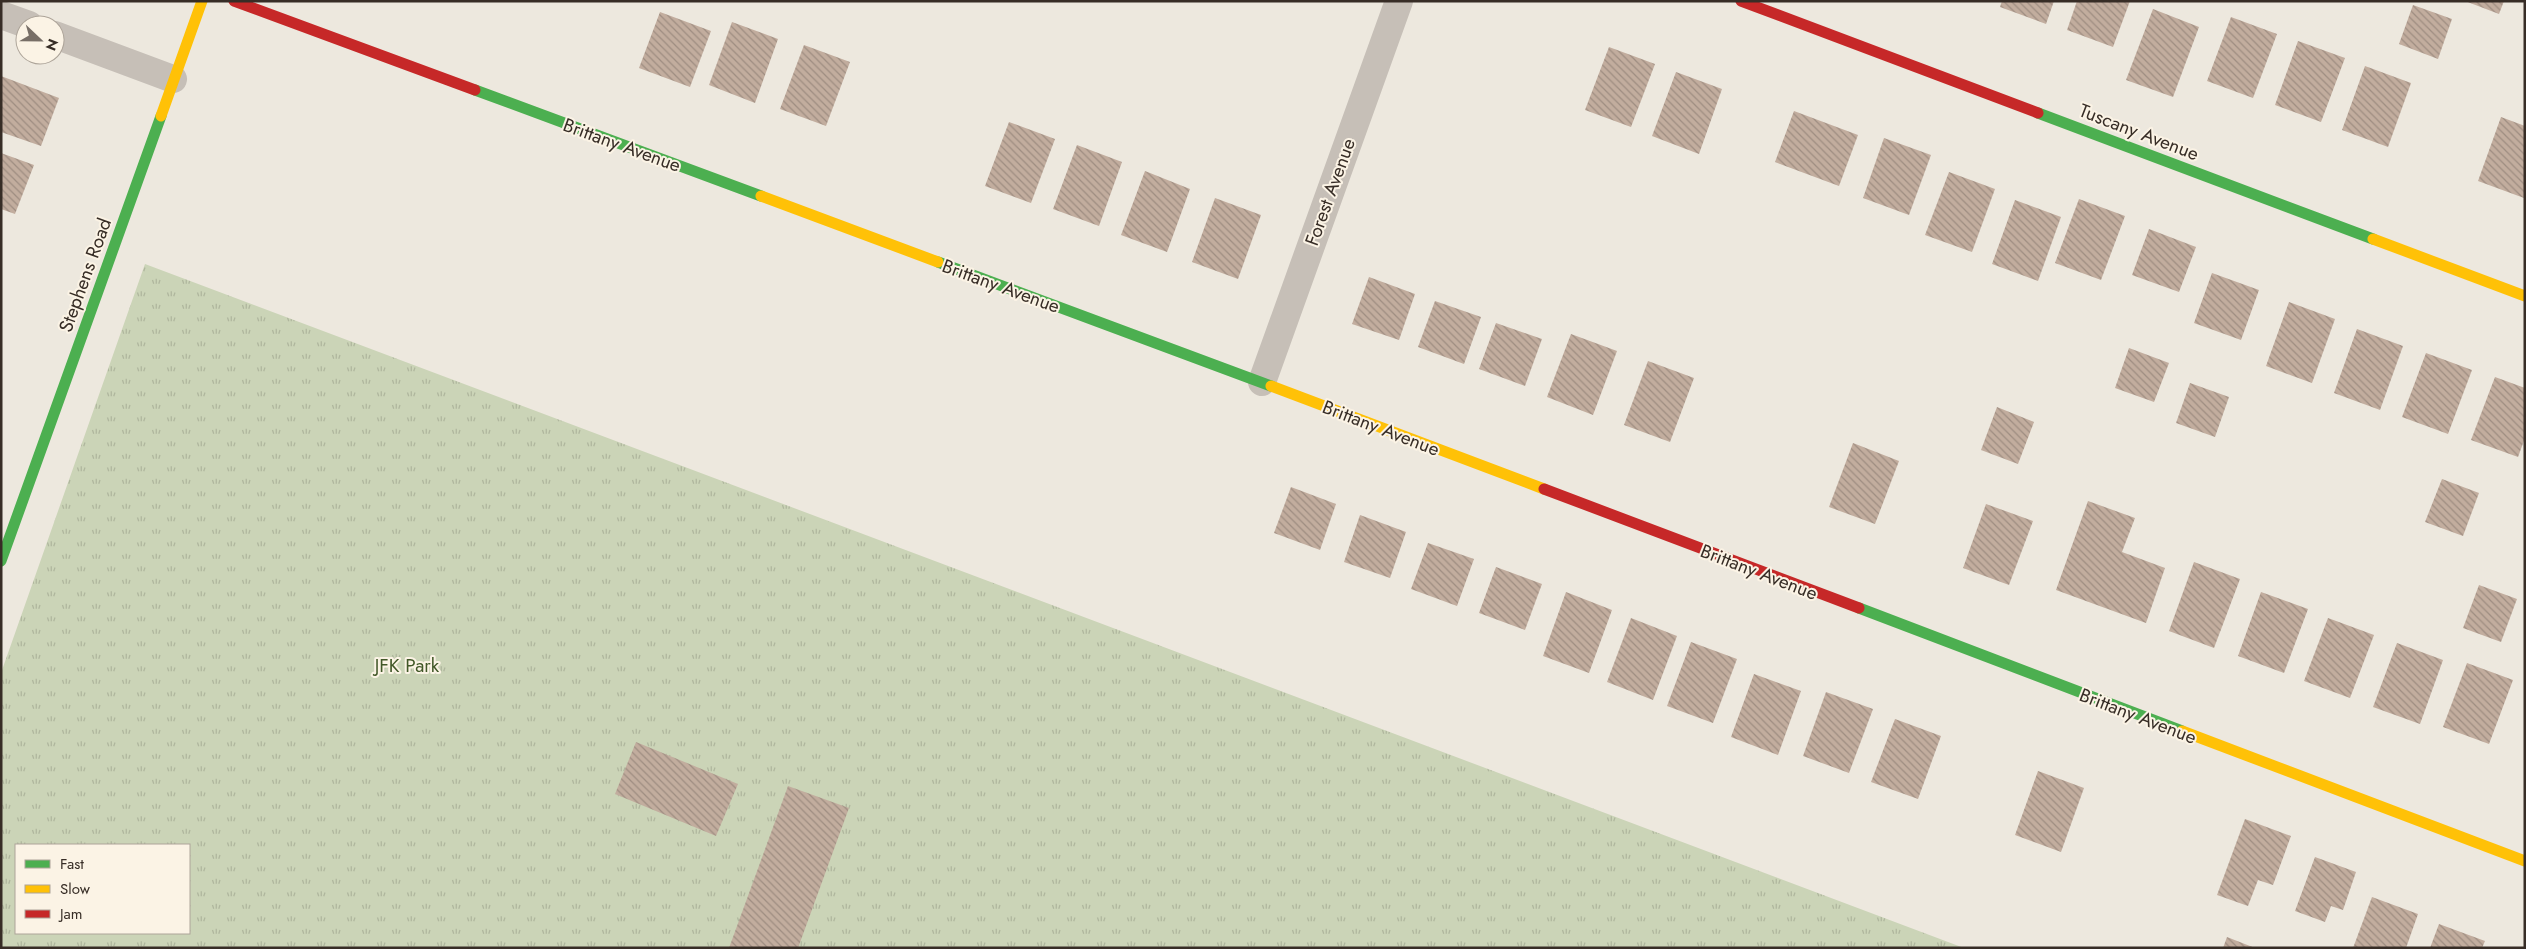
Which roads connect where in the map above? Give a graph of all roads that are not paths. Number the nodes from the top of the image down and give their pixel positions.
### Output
1 (202, 1) edge
2 (234, 1) edge
3 (1399, 1) edge
4 (1741, 1) edge
5 (1, 15) edge
6 (15, 20) edge
7 (65, 39) edge
8 (173, 79) junction
9 (2525, 296) edge
10 (1262, 382) junction
11 (1, 561) edge
12 (2525, 861) edge

1 - 8 street, Stephens Road
2 - 10 street, Brittany Avenue
3 - 10 street, Forest Avenue
4 - 9 street, Tuscany Avenue
5 - 6 street
7 - 8 street
8 - 11 street, Stephens Road
10 - 12 street, Brittany Avenue

